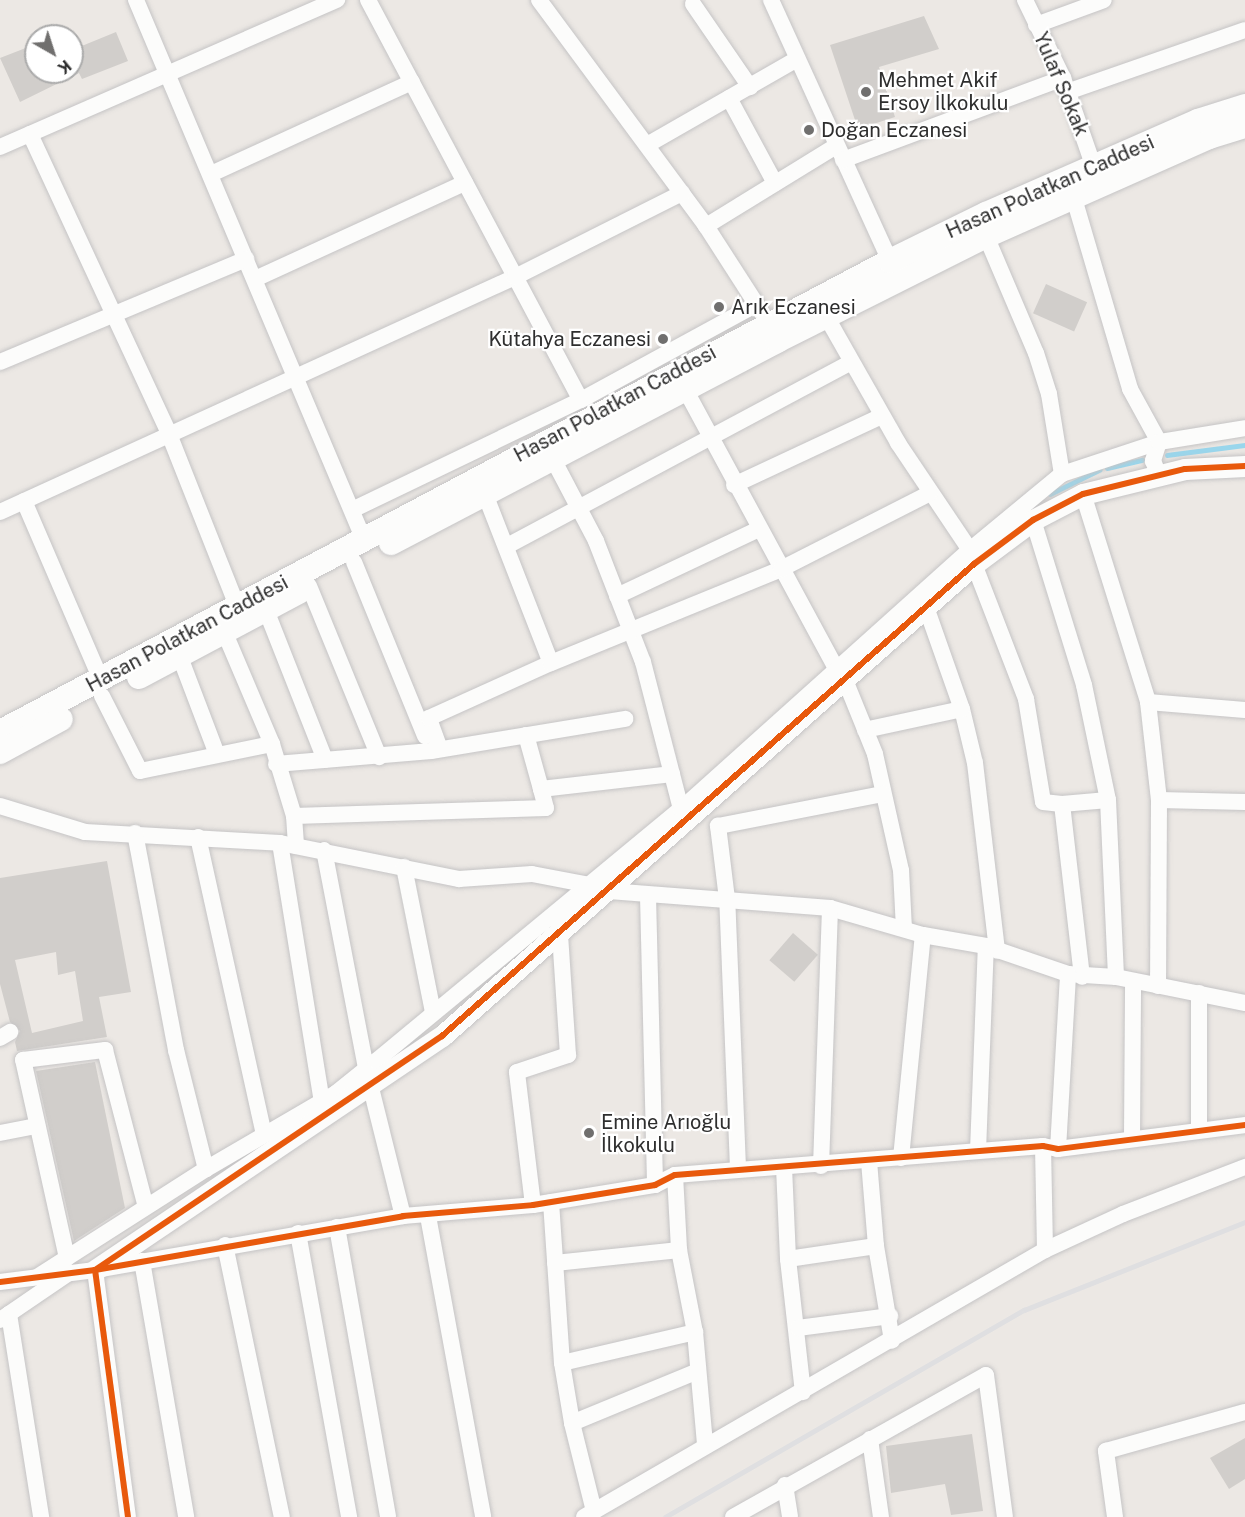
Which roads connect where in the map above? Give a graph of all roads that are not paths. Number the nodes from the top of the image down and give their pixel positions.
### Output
1 (136, 0) edge
2 (337, 0) edge
3 (368, 0) edge
4 (540, 0) edge
5 (771, 0) edge
6 (1024, 0) edge
7 (1104, 0) edge
8 (693, 4) dead end
9 (1036, 25) junction
10 (1245, 30) edge
11 (797, 59) junction
12 (169, 75) junction
13 (412, 82) junction
14 (1065, 85) junction
15 (750, 87) junction
16 (729, 98) junction
17 (1245, 106) edge
18 (1245, 126) edge
19 (30, 134) junction
20 (647, 145) junction
21 (0, 147) edge
22 (839, 153) junction
23 (211, 174) junction
24 (1097, 176) junction
25 (465, 183) junction
26 (775, 183) junction
27 (682, 193) junction
28 (1073, 195) junction
29 (706, 226) junction
30 (986, 236) junction
31 (246, 259) junction
32 (890, 261) junction
33 (515, 277) junction
34 (255, 279) junction
35 (112, 314) junction
36 (826, 316) junction
37 (767, 323) junction
38 (0, 362) edge
39 (851, 362) junction
40 (295, 376) junction
41 (685, 389) junction
42 (581, 400) junction
43 (882, 416) junction
44 (1245, 428) edge
45 (170, 434) junction
46 (709, 436) junction
47 (1159, 442) junction
48 (553, 459) junction
49 (1245, 466) edge
50 (1062, 474) junction
51 (1159, 475) junction
52 (734, 485) junction
53 (930, 493) junction
54 (485, 494) junction
55 (1083, 494) junction
56 (24, 501) junction
57 (578, 507) junction
58 (352, 510) junction
59 (0, 512) edge
60 (1033, 520) junction
61 (759, 529) junction
62 (364, 540) junction
63 (507, 546) junction
64 (972, 557) junction
65 (354, 562) junction
66 (781, 570) junction
67 (309, 586) junction
68 (617, 596) junction
69 (237, 606) junction
70 (926, 607) junction
71 (266, 610) junction
72 (224, 631) junction
73 (632, 632) junction
74 (180, 657) junction
75 (552, 663) junction
76 (841, 675) junction
77 (101, 688) junction
78 (1148, 702) junction
79 (962, 709) junction
80 (1245, 710) edge
81 (625, 719) dead end
82 (865, 730) junction
83 (0, 732) edge
84 (526, 735) junction
85 (272, 744) junction
86 (436, 750) junction
87 (0, 752) edge
88 (216, 752) junction
89 (379, 757) junction
90 (325, 760) junction
91 (276, 764) junction
92 (672, 774) junction
93 (541, 789) junction
94 (883, 794) junction
95 (712, 799) junction
96 (1108, 800) junction
97 (1160, 800) junction
98 (1245, 802) edge
99 (1062, 804) junction
100 (0, 806) edge
101 (681, 808) junction
102 (294, 816) junction
103 (718, 826) junction
104 (135, 833) junction
105 (198, 837) junction
106 (288, 845) junction
107 (324, 850) junction
108 (404, 867) junction
109 (599, 888) junction
110 (648, 896) junction
111 (728, 899) junction
112 (830, 908) junction
113 (904, 929) junction
114 (560, 933) junction
115 (923, 934) junction
116 (991, 948) junction
117 (1075, 976) junction
118 (1116, 977) junction
119 (1133, 981) junction
120 (1158, 986) junction
121 (1199, 993) junction
122 (1245, 1003) edge
123 (433, 1012) junction
124 (368, 1077) junction
125 (322, 1101) junction
126 (37, 1125) junction
127 (1245, 1125) edge
128 (1199, 1130) junction
129 (0, 1133) edge
130 (264, 1135) junction
131 (1132, 1137) junction
132 (1050, 1148) junction
133 (978, 1151) junction
134 (901, 1158) junction
135 (870, 1161) junction
136 (821, 1166) junction
137 (784, 1167) junction
138 (1245, 1167) edge
139 (738, 1168) junction
140 (206, 1169) junction
141 (675, 1175) junction
142 (655, 1185) junction
143 (550, 1202) junction
144 (533, 1205) junction
145 (146, 1207) junction
146 (403, 1216) junction
147 (428, 1216) junction
148 (337, 1227) junction
149 (298, 1233) junction
150 (225, 1245) junction
151 (876, 1246) junction
152 (680, 1250) junction
153 (1045, 1250) junction
154 (788, 1259) junction
155 (142, 1262) junction
156 (555, 1263) junction
157 (68, 1265) junction
158 (94, 1270) junction
159 (0, 1282) edge
160 (890, 1316) junction
161 (4, 1317) edge
162 (798, 1328) junction
163 (695, 1332) junction
164 (892, 1341) junction
165 (562, 1363) junction
166 (698, 1371) junction
167 (803, 1392) junction
168 (1245, 1412) edge
169 (572, 1423) junction
170 (870, 1438) junction
171 (705, 1445) junction
172 (785, 1485) junction
173 (589, 1514) edge
174 (1005, 1516) edge
175 (41, 1517) edge
176 (128, 1517) edge
177 (186, 1517) edge
178 (282, 1517) edge
179 (349, 1517) edge
180 (388, 1517) edge
181 (483, 1517) edge
182 (733, 1517) edge
183 (790, 1517) edge
184 (881, 1517) edge
185 (1115, 1517) edge

1 - 12 street
2 - 12 street
3 - 13 street
4 - 20 street
5 - 11 street
6 - 9 street, Yulaf Sokak
7 - 9 street
8 - 15 street
9 - 14 street, Yulaf Sokak
10 - 14 street
11 - 15 street
11 - 22 street
12 - 19 street
12 - 23 street
13 - 23 street
13 - 25 street
14 - 22 street
14 - 24 street, Yulaf Sokak
15 - 16 street
16 - 20 street
16 - 26 street
17 - 24 main road, Hasan Polatkan Caddesi
18 - 24 main road, Hasan Polatkan Caddesi
19 - 21 street
19 - 35 street
20 - 27 street
22 - 26 street
22 - 32 street
23 - 31 street
24 - 28 main road, Hasan Polatkan Caddesi
24 - 32 main road, Hasan Polatkan Caddesi
25 - 33 street
25 - 34 street
26 - 29 street
27 - 29 street
27 - 33 street
28 - 30 main road, Hasan Polatkan Caddesi
28 - 47 street
29 - 37 street
30 - 36 main road, Hasan Polatkan Caddesi
30 - 50 street
31 - 34 street
31 - 35 street
32 - 37 main road, Hasan Polatkan Caddesi
33 - 40 street
33 - 42 street
34 - 40 street
35 - 38 street
35 - 45 street
36 - 37 main road, Hasan Polatkan Caddesi
36 - 39 street
37 - 41 main road, Hasan Polatkan Caddesi
37 - 42 street
37 - 62 main road, Hasan Polatkan Caddesi
39 - 43 street
39 - 46 street
40 - 45 street
40 - 58 street
41 - 46 street
41 - 48 main road, Hasan Polatkan Caddesi
42 - 58 street
43 - 52 street
43 - 53 street
44 - 47 street
45 - 56 street
45 - 69 street
46 - 52 street
46 - 57 street
47 - 50 street
47 - 51 street
48 - 54 main road, Hasan Polatkan Caddesi
48 - 57 street
49 - 51 street
50 - 64 street
51 - 55 street
52 - 61 street
53 - 64 street
53 - 66 street
54 - 63 street
54 - 65 main road, Hasan Polatkan Caddesi
55 - 60 street
55 - 78 street
56 - 59 street
56 - 77 street
57 - 63 street
57 - 68 street
58 - 62 street
60 - 64 street
60 - 96 street
61 - 66 street
61 - 68 street
62 - 69 main road, Hasan Polatkan Caddesi
63 - 75 street
64 - 70 street
64 - 76 street
64 - 99 street
65 - 67 main road, Hasan Polatkan Caddesi
65 - 86 street
66 - 73 street
66 - 76 street
67 - 71 main road, Hasan Polatkan Caddesi
67 - 89 street
68 - 73 street
69 - 77 main road, Hasan Polatkan Caddesi
70 - 76 street
70 - 79 street
71 - 72 main road, Hasan Polatkan Caddesi
71 - 90 street
72 - 74 main road, Hasan Polatkan Caddesi
72 - 85 street
73 - 75 street
73 - 92 street
74 - 77 main road, Hasan Polatkan Caddesi
74 - 88 street
75 - 86 street
76 - 82 street
76 - 95 street
76 - 101 street
77 - 83 main road, Hasan Polatkan Caddesi
77 - 87 main road, Hasan Polatkan Caddesi
77 - 88 street
78 - 80 street
78 - 97 street
79 - 82 street
79 - 116 street
81 - 84 street
82 - 94 street
84 - 86 street
84 - 93 street
85 - 88 street
85 - 91 street
86 - 89 street
89 - 90 street
90 - 91 street
91 - 102 street
92 - 93 street
92 - 101 street
93 - 102 street
94 - 103 street
94 - 113 street
95 - 103 street
95 - 109 street
96 - 99 street
96 - 118 street
97 - 98 street
97 - 120 street
99 - 117 street
100 - 104 street
101 - 109 street
102 - 106 street
103 - 111 street
104 - 105 street
104 - 140 street
105 - 106 street
105 - 130 street
106 - 107 street
106 - 125 street
107 - 108 street
107 - 124 street
108 - 109 street
108 - 123 street
109 - 110 street
109 - 114 street
109 - 123 street
110 - 111 street
110 - 142 street
111 - 112 street
111 - 139 street
112 - 113 street
112 - 136 street
113 - 115 street
114 - 124 street
114 - 144 street
115 - 116 street
115 - 134 street
116 - 117 street
116 - 133 street
117 - 118 street
117 - 132 street
118 - 119 street
119 - 120 street
119 - 131 street
120 - 121 street
121 - 122 street
121 - 128 street
123 - 124 street
124 - 125 street
124 - 146 street
124 - 158 street
125 - 130 street
126 - 129 street
126 - 145 street
126 - 157 street
127 - 128 street
128 - 131 street
130 - 140 street
131 - 132 street
132 - 133 street
132 - 153 street
133 - 134 street
134 - 135 street
135 - 136 street
135 - 151 street
136 - 137 street
137 - 139 street
137 - 154 street
138 - 153 street
139 - 141 street
140 - 145 street
141 - 142 street
141 - 152 street
142 - 143 street
143 - 144 street
143 - 156 street
144 - 147 street
145 - 157 street
146 - 147 street
146 - 148 street
147 - 181 street
148 - 149 street
148 - 180 street
149 - 150 street
149 - 179 street
150 - 155 street
150 - 178 street
151 - 154 street
151 - 160 street
152 - 156 street
152 - 163 street
153 - 164 street
154 - 162 street
155 - 158 street
155 - 177 street
156 - 165 street
157 - 158 street
157 - 159 street
157 - 161 street
158 - 176 street
160 - 162 street
160 - 164 street
161 - 175 street
162 - 167 street
163 - 165 street
163 - 166 street
164 - 167 street
165 - 169 street
166 - 169 street
166 - 171 street
167 - 171 street
168 - 185 street
169 - 173 street
170 - 172 street
170 - 174 street
170 - 184 street
171 - 173 street
172 - 182 street
172 - 183 street

